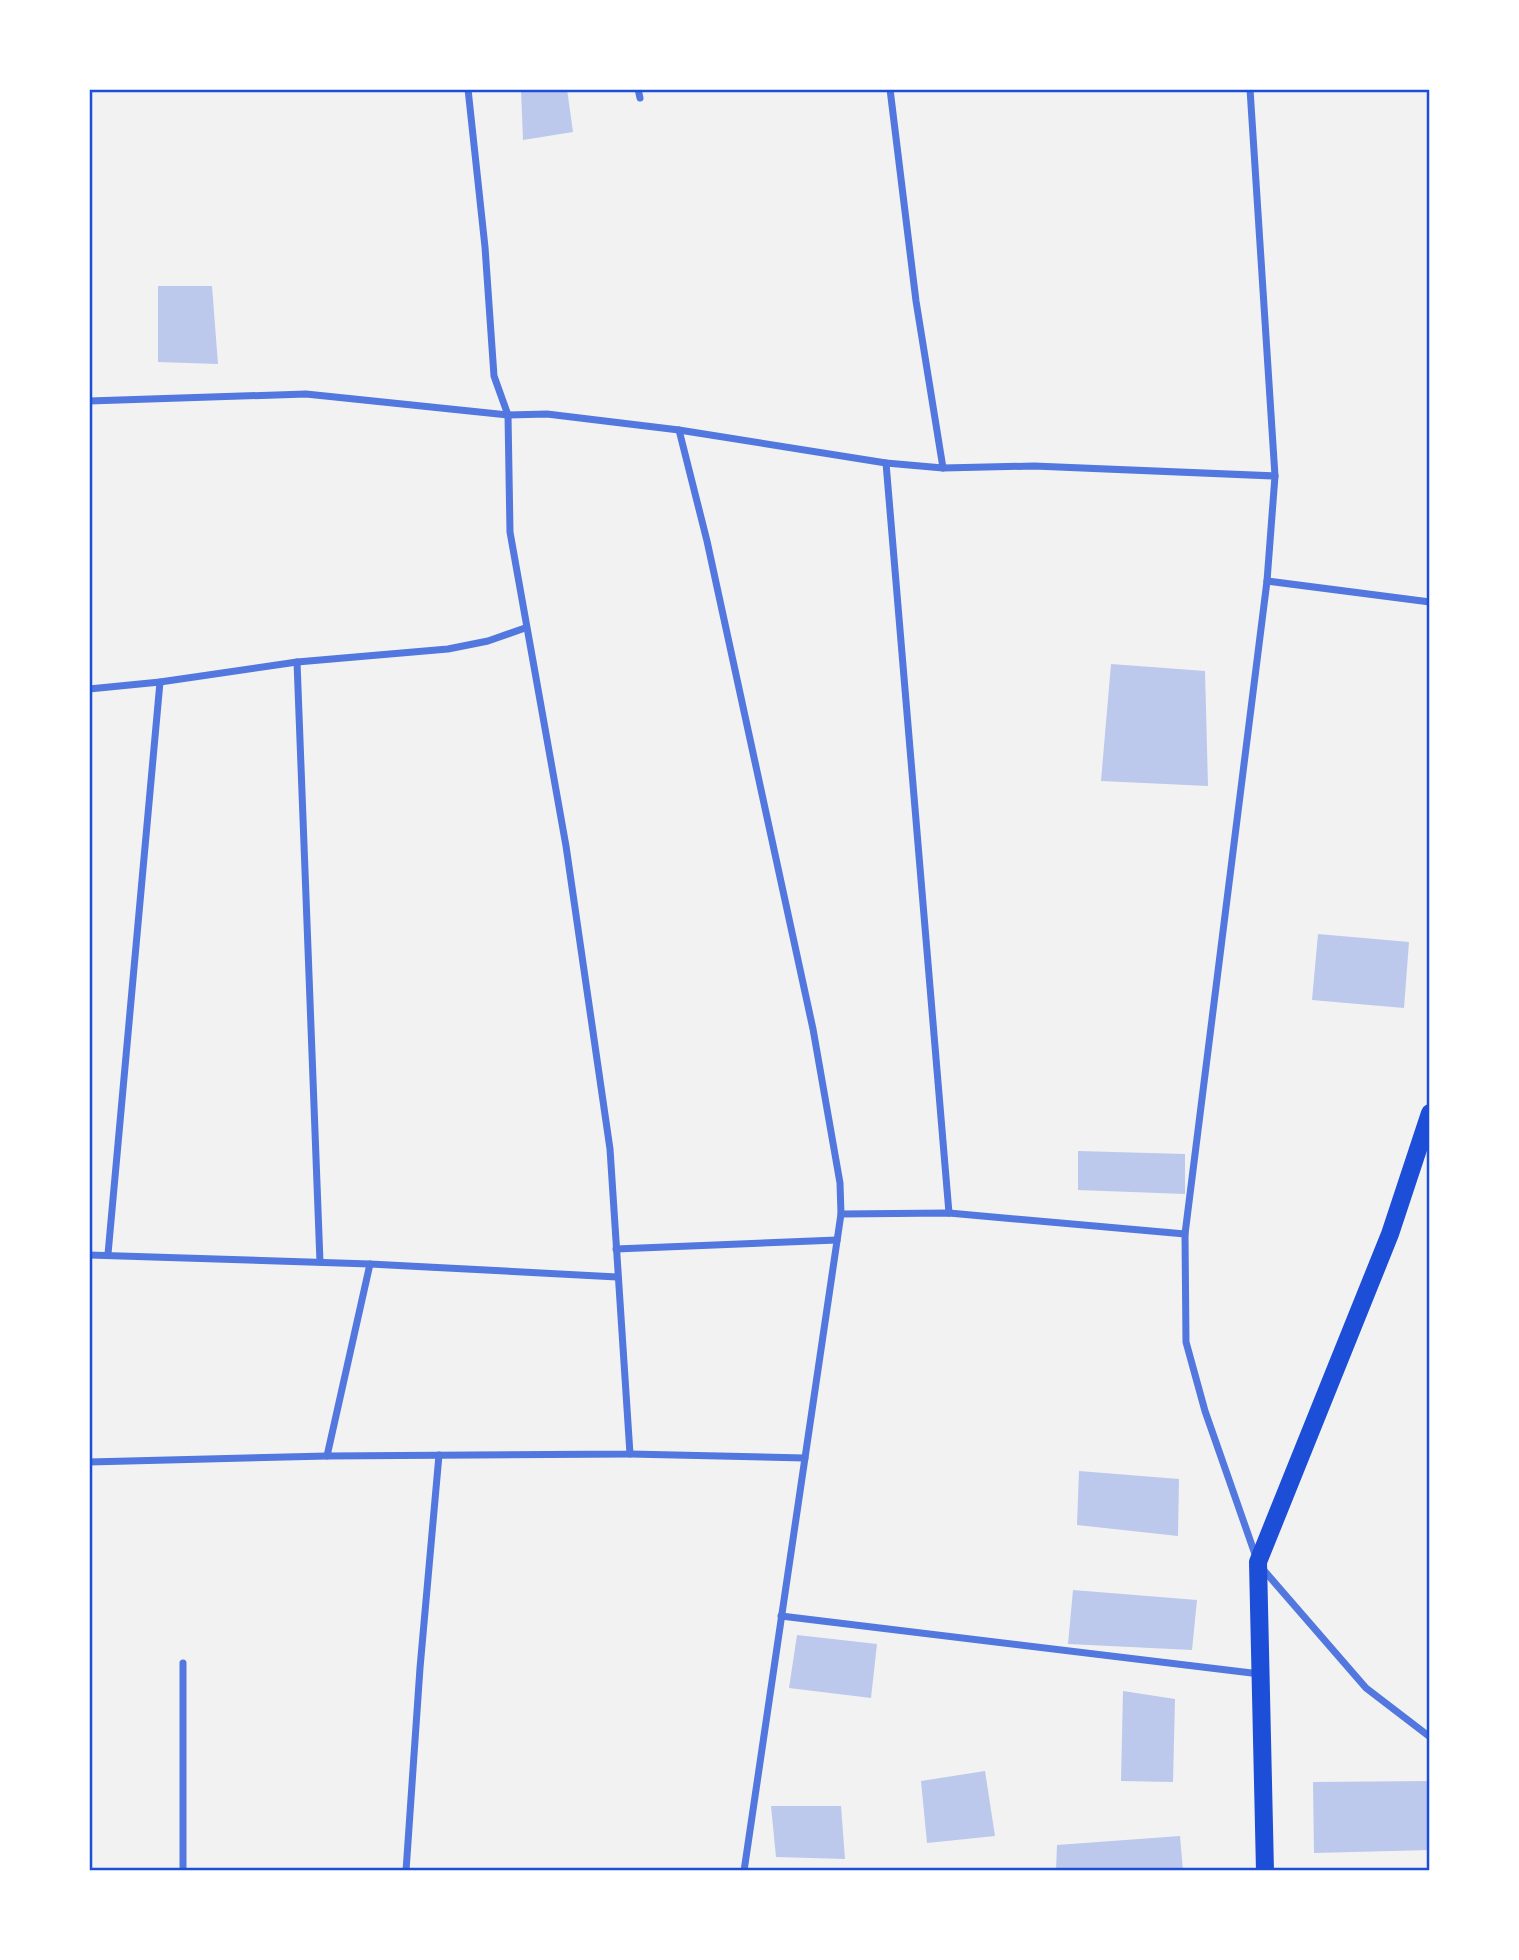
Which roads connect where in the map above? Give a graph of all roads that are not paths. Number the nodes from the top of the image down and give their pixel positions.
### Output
1 (468, 89) edge
2 (890, 89) edge
3 (1250, 89) edge
4 (89, 401) edge
5 (508, 415) junction
6 (679, 430) junction
7 (886, 463) junction
8 (943, 468) junction
9 (1275, 476) junction
10 (1267, 581) junction
11 (1430, 602) edge
12 (525, 628) junction
13 (297, 662) junction
14 (160, 682) junction
15 (89, 689) edge
16 (1430, 1113) edge
17 (949, 1213) junction
18 (841, 1214) junction
19 (1185, 1234) junction
20 (837, 1240) junction
21 (616, 1249) junction
22 (107, 1254) junction
23 (89, 1255) edge
24 (320, 1262) junction
25 (370, 1264) junction
26 (617, 1277) junction
27 (630, 1454) junction
28 (439, 1455) junction
29 (327, 1456) junction
30 (805, 1458) junction
31 (89, 1462) edge
32 (1258, 1563) junction
33 (781, 1616) junction
34 (183, 1663) dead end
35 (1261, 1674) junction
36 (1430, 1737) edge
37 (183, 1871) edge
38 (406, 1871) edge
39 (744, 1871) edge
40 (1265, 1871) edge

1 - 5 street
2 - 8 street
3 - 9 street
4 - 5 street
5 - 6 street
5 - 12 street
6 - 7 street
6 - 18 street
7 - 8 street
7 - 17 street
8 - 9 street
9 - 10 street
10 - 11 street
10 - 19 street
12 - 13 street
12 - 21 street
13 - 14 street
13 - 24 street
14 - 15 street
14 - 22 street
16 - 32 main road
17 - 18 street
17 - 19 street
18 - 20 street
19 - 32 street
20 - 21 street
20 - 30 street
21 - 26 street
22 - 23 street
22 - 24 street
24 - 25 street
25 - 26 street
25 - 29 street
26 - 27 street
27 - 28 street
27 - 30 street
28 - 29 street
28 - 38 street
29 - 31 street
30 - 33 street
32 - 35 main road
32 - 36 street
33 - 35 street
33 - 39 street
34 - 37 street
35 - 40 main road

